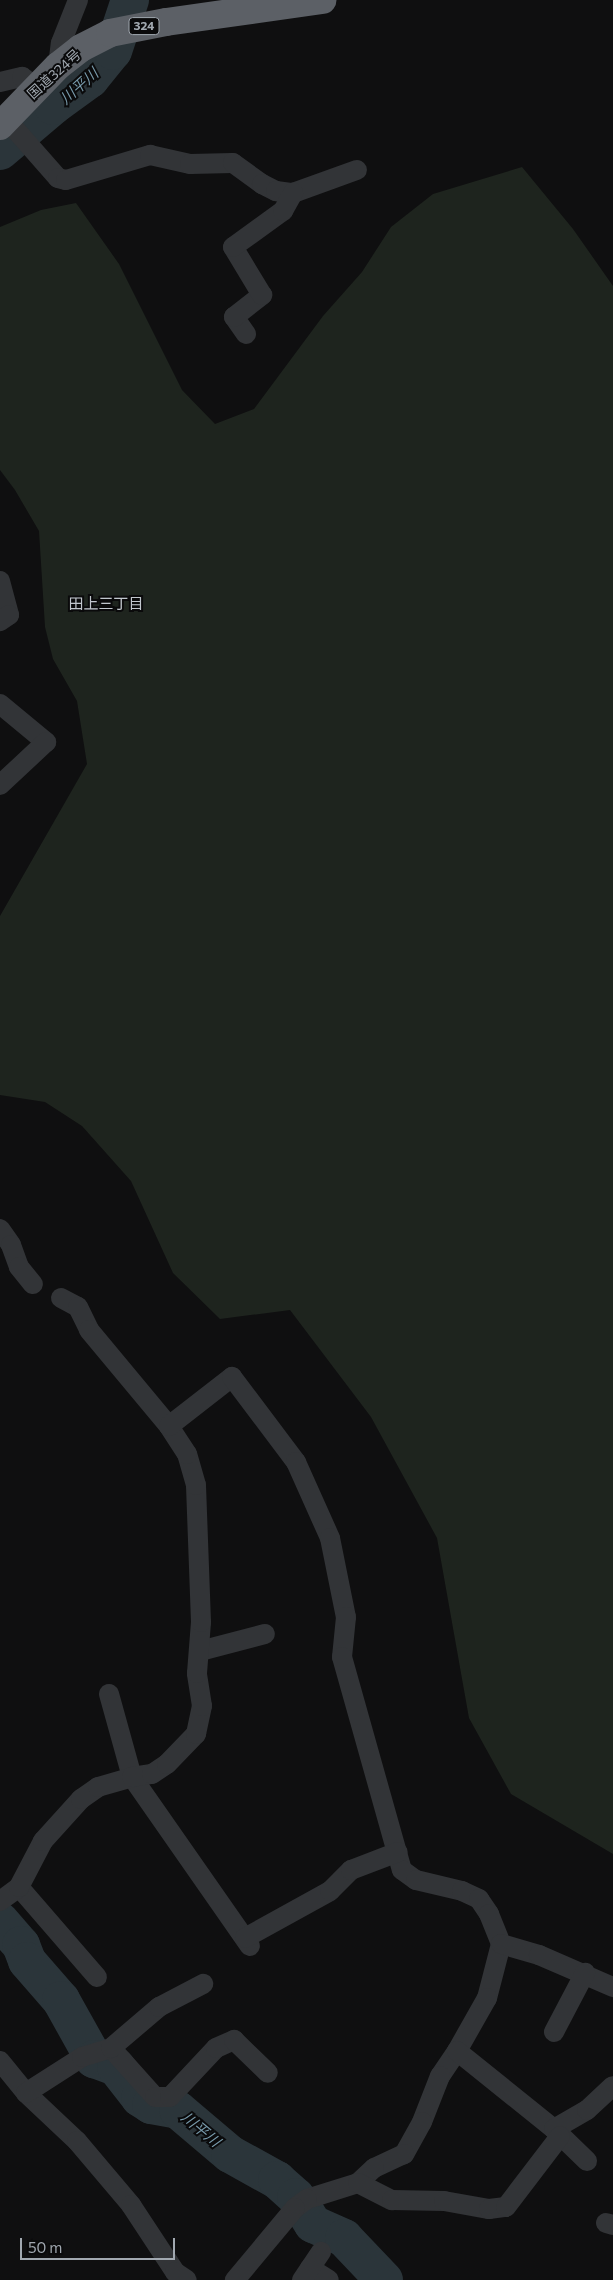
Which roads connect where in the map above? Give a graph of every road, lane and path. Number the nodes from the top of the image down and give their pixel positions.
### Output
1 (78, 0) edge
2 (322, 0) edge
3 (58, 66) junction
4 (0, 82) edge
5 (37, 87) junction
6 (4, 123) edge
7 (356, 170) dead end
8 (293, 193) junction
9 (246, 334) dead end
10 (0, 581) edge
11 (0, 621) edge
12 (0, 704) edge
13 (0, 785) edge
14 (0, 1229) edge
15 (33, 1284) dead end
16 (61, 1298) dead end
17 (169, 1426) junction
18 (265, 1634) dead end
19 (200, 1651) junction
20 (109, 1694) dead end
21 (132, 1777) junction
22 (398, 1852) junction
23 (19, 1887) junction
24 (0, 1901) edge
25 (501, 1944) junction
26 (585, 1973) junction
27 (97, 1977) dead end
28 (203, 1984) dead end
29 (613, 1987) edge
30 (554, 2032) dead end
31 (457, 2051) junction
32 (96, 2053) junction
33 (0, 2062) edge
34 (268, 2073) dead end
35 (613, 2086) edge
36 (26, 2093) junction
37 (557, 2133) junction
38 (587, 2161) dead end
39 (358, 2183) junction
40 (311, 2267) edge
41 (176, 2277) edge
42 (235, 2280) edge
43 (329, 2280) edge

1 - 3 street
2 - 3 highway, 国道324号 / 324
3 - 5 highway, 国道324号 / 324
4 - 5 street
5 - 6 highway, 国道324号 / 324
6 - 8 street
7 - 8 street
8 - 9 street
10 - 11 street
12 - 13 street
14 - 15 street
16 - 17 street
17 - 19 street
17 - 22 street
18 - 19 street
19 - 21 street
20 - 21 street
21 - 22 street
21 - 23 street
22 - 25 street
23 - 24 street
23 - 27 street
25 - 26 street
25 - 31 street
26 - 29 street
26 - 30 street
28 - 32 street
31 - 37 street
31 - 39 street
32 - 34 street
32 - 36 street
33 - 36 street
35 - 37 street
36 - 41 street
37 - 38 street
37 - 39 street
39 - 42 street
40 - 43 street

